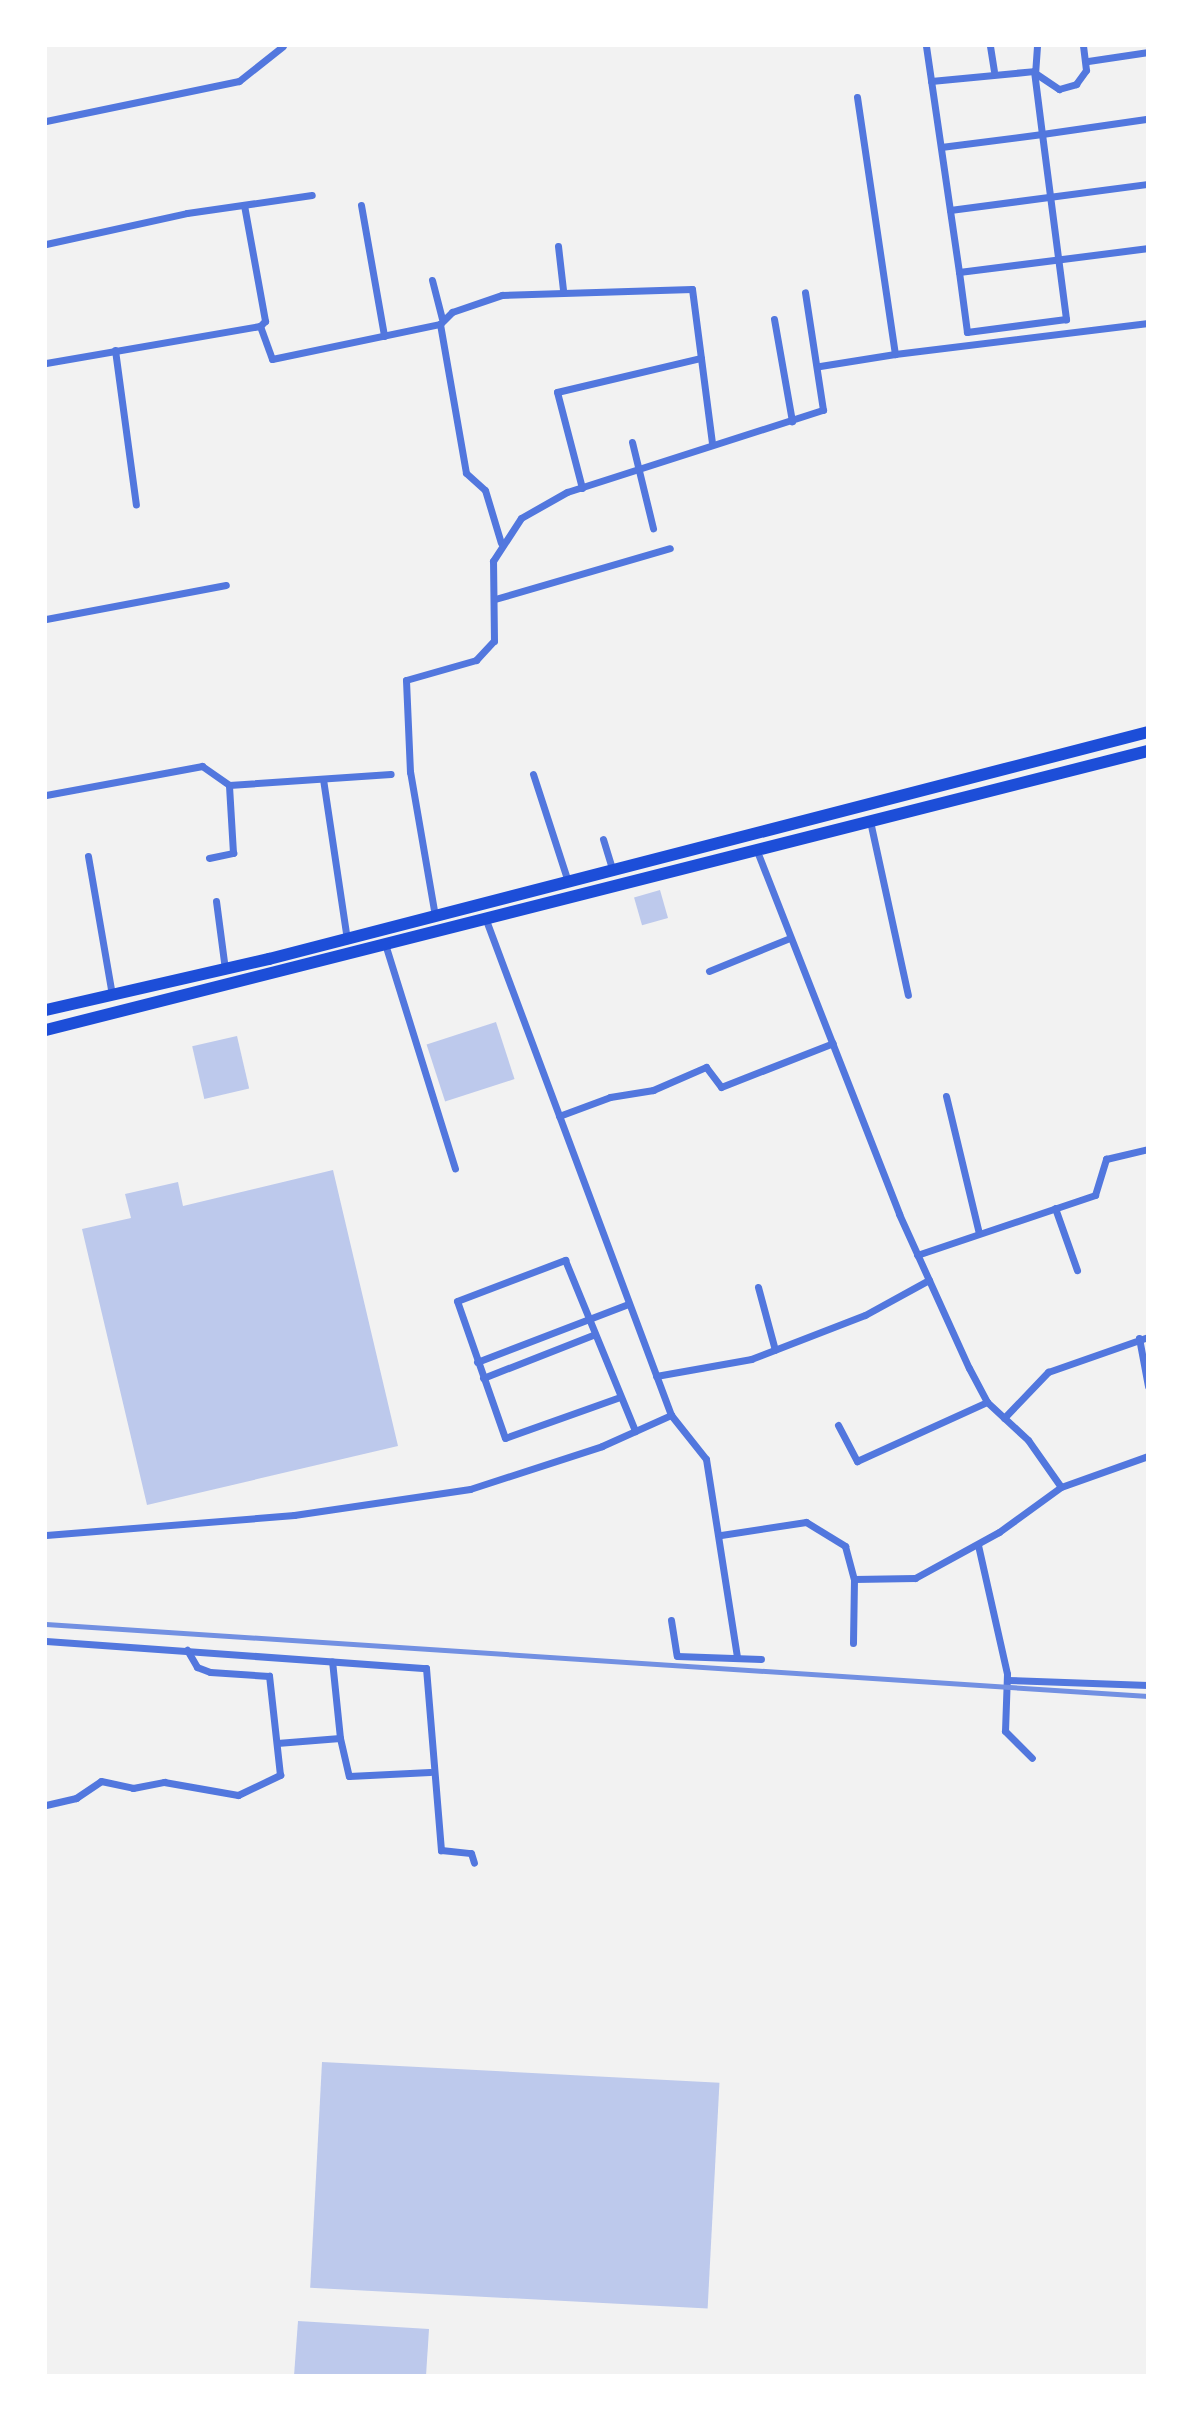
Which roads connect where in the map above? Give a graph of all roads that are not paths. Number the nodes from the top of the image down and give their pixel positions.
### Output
1 (283, 46) edge
2 (926, 46) edge
3 (990, 46) edge
4 (1037, 46) edge
5 (1083, 46) edge
6 (1126, 46) edge
7 (1147, 52) edge
8 (1127, 55) junction
9 (1088, 61) junction
10 (994, 71) junction
11 (1034, 71) junction
12 (931, 82) junction
13 (858, 97) dead end
14 (1146, 119) edge
15 (46, 121) edge
16 (1042, 134) junction
17 (941, 147) junction
18 (1147, 184) edge
19 (313, 195) dead end
20 (1051, 197) junction
21 (244, 205) junction
22 (361, 205) dead end
23 (950, 210) junction
24 (46, 244) edge
25 (558, 246) dead end
26 (1147, 248) edge
27 (1059, 258) junction
28 (959, 272) junction
29 (432, 280) dead end
30 (563, 290) junction
31 (805, 292) dead end
32 (774, 319) dead end
33 (441, 321) junction
34 (1147, 323) edge
35 (260, 326) junction
36 (384, 335) junction
37 (116, 350) junction
38 (895, 354) junction
39 (701, 358) junction
40 (46, 363) edge
41 (820, 366) junction
42 (792, 421) junction
43 (632, 442) dead end
44 (712, 443) junction
45 (640, 472) junction
46 (582, 488) junction
47 (136, 505) dead end
48 (653, 528) dead end
49 (500, 543) junction
50 (670, 548) dead end
51 (226, 585) dead end
52 (495, 599) junction
53 (46, 619) edge
54 (1147, 732) edge
55 (1147, 751) edge
56 (391, 774) dead end
57 (533, 774) dead end
58 (323, 779) junction
59 (229, 785) junction
60 (46, 795) edge
61 (870, 821) junction
62 (603, 839) dead end
63 (757, 851) junction
64 (88, 856) dead end
65 (209, 858) dead end
66 (613, 871) junction
67 (568, 882) junction
68 (216, 901) dead end
69 (435, 917) junction
70 (486, 920) junction
71 (790, 938) junction
72 (347, 940) junction
73 (386, 947) junction
74 (225, 969) junction
75 (709, 971) dead end
76 (908, 995) dead end
77 (112, 996) junction
78 (46, 1010) edge
79 (46, 1030) edge
80 (833, 1043) junction
81 (946, 1096) dead end
82 (559, 1116) junction
83 (1147, 1149) edge
84 (455, 1169) dead end
85 (1055, 1208) junction
86 (979, 1233) junction
87 (917, 1255) junction
88 (1077, 1270) dead end
89 (929, 1280) junction
90 (758, 1287) dead end
91 (628, 1304) junction
92 (589, 1320) junction
93 (595, 1335) junction
94 (1143, 1338) edge
95 (775, 1350) junction
96 (477, 1362) junction
97 (656, 1376) junction
98 (483, 1378) junction
99 (1147, 1386) edge
100 (620, 1398) junction
101 (987, 1402) junction
102 (671, 1415) junction
103 (1004, 1418) junction
104 (838, 1425) dead end
105 (635, 1431) junction
106 (1147, 1457) edge
107 (1060, 1487) junction
108 (46, 1535) edge
109 (720, 1535) junction
110 (978, 1545) junction
111 (854, 1579) junction
112 (671, 1620) dead end
113 (46, 1641) edge
114 (853, 1643) dead end
115 (187, 1650) junction
116 (737, 1658) junction
117 (761, 1658) dead end
118 (332, 1661) junction
119 (1007, 1680) junction
120 (1147, 1685) edge
121 (341, 1738) junction
122 (277, 1743) junction
123 (1032, 1758) dead end
124 (430, 1772) junction
125 (46, 1805) edge
126 (474, 1863) dead end

1 - 15 street
2 - 12 street
3 - 10 street
4 - 11 street
5 - 9 street
6 - 8 street
7 - 8 street
8 - 9 street
9 - 11 street
10 - 11 street
10 - 12 street
11 - 16 street
12 - 17 street
13 - 38 street
14 - 16 street
16 - 17 street
16 - 20 street
17 - 23 street
18 - 20 street
19 - 21 street
20 - 23 street
20 - 27 street
21 - 24 street
21 - 35 street
22 - 36 street
23 - 28 street
25 - 30 street
26 - 27 street
27 - 28 street
27 - 28 street
29 - 33 street
30 - 33 street
30 - 39 street
31 - 41 street
32 - 42 street
33 - 36 street
33 - 49 street
34 - 38 street
35 - 36 street
35 - 37 street
37 - 40 street
37 - 47 street
38 - 41 street
39 - 44 street
39 - 46 street
41 - 42 street
42 - 44 street
43 - 45 street
44 - 45 street
45 - 46 street
45 - 48 street
46 - 49 street
49 - 52 street
50 - 52 street
51 - 53 street
52 - 69 street
54 - 66 highway
55 - 61 highway
56 - 58 street
57 - 67 street
58 - 59 street
58 - 72 street
59 - 60 street
59 - 65 street
61 - 63 highway
61 - 76 street
62 - 66 street
63 - 70 highway
63 - 71 street
64 - 77 street
66 - 67 highway
67 - 69 highway
68 - 74 street
69 - 72 highway
70 - 73 highway
70 - 82 street
71 - 75 street
71 - 80 street
72 - 74 highway
73 - 79 highway
73 - 84 street
74 - 77 highway
77 - 78 highway
80 - 82 street
80 - 87 street
81 - 86 street
82 - 91 street
83 - 85 street
85 - 86 street
85 - 88 street
86 - 87 street
87 - 89 street
89 - 95 street
89 - 101 street
90 - 95 street
91 - 92 street
91 - 97 street
92 - 93 street
92 - 96 street
92 - 96 street
93 - 98 street
93 - 100 street
94 - 99 street
94 - 103 street
95 - 97 street
96 - 98 street
97 - 102 street
98 - 100 street
100 - 105 street
101 - 103 street
101 - 104 street
102 - 105 street
102 - 109 street
103 - 107 street
105 - 108 street
106 - 107 street
107 - 110 street
109 - 111 street
109 - 116 street
110 - 111 street
110 - 119 street
111 - 114 street
112 - 116 street
113 - 115 street
115 - 118 street
115 - 122 street
116 - 117 street
118 - 121 street
118 - 124 street
119 - 120 street
119 - 123 street
121 - 122 street
121 - 124 street
122 - 125 street
124 - 126 street

